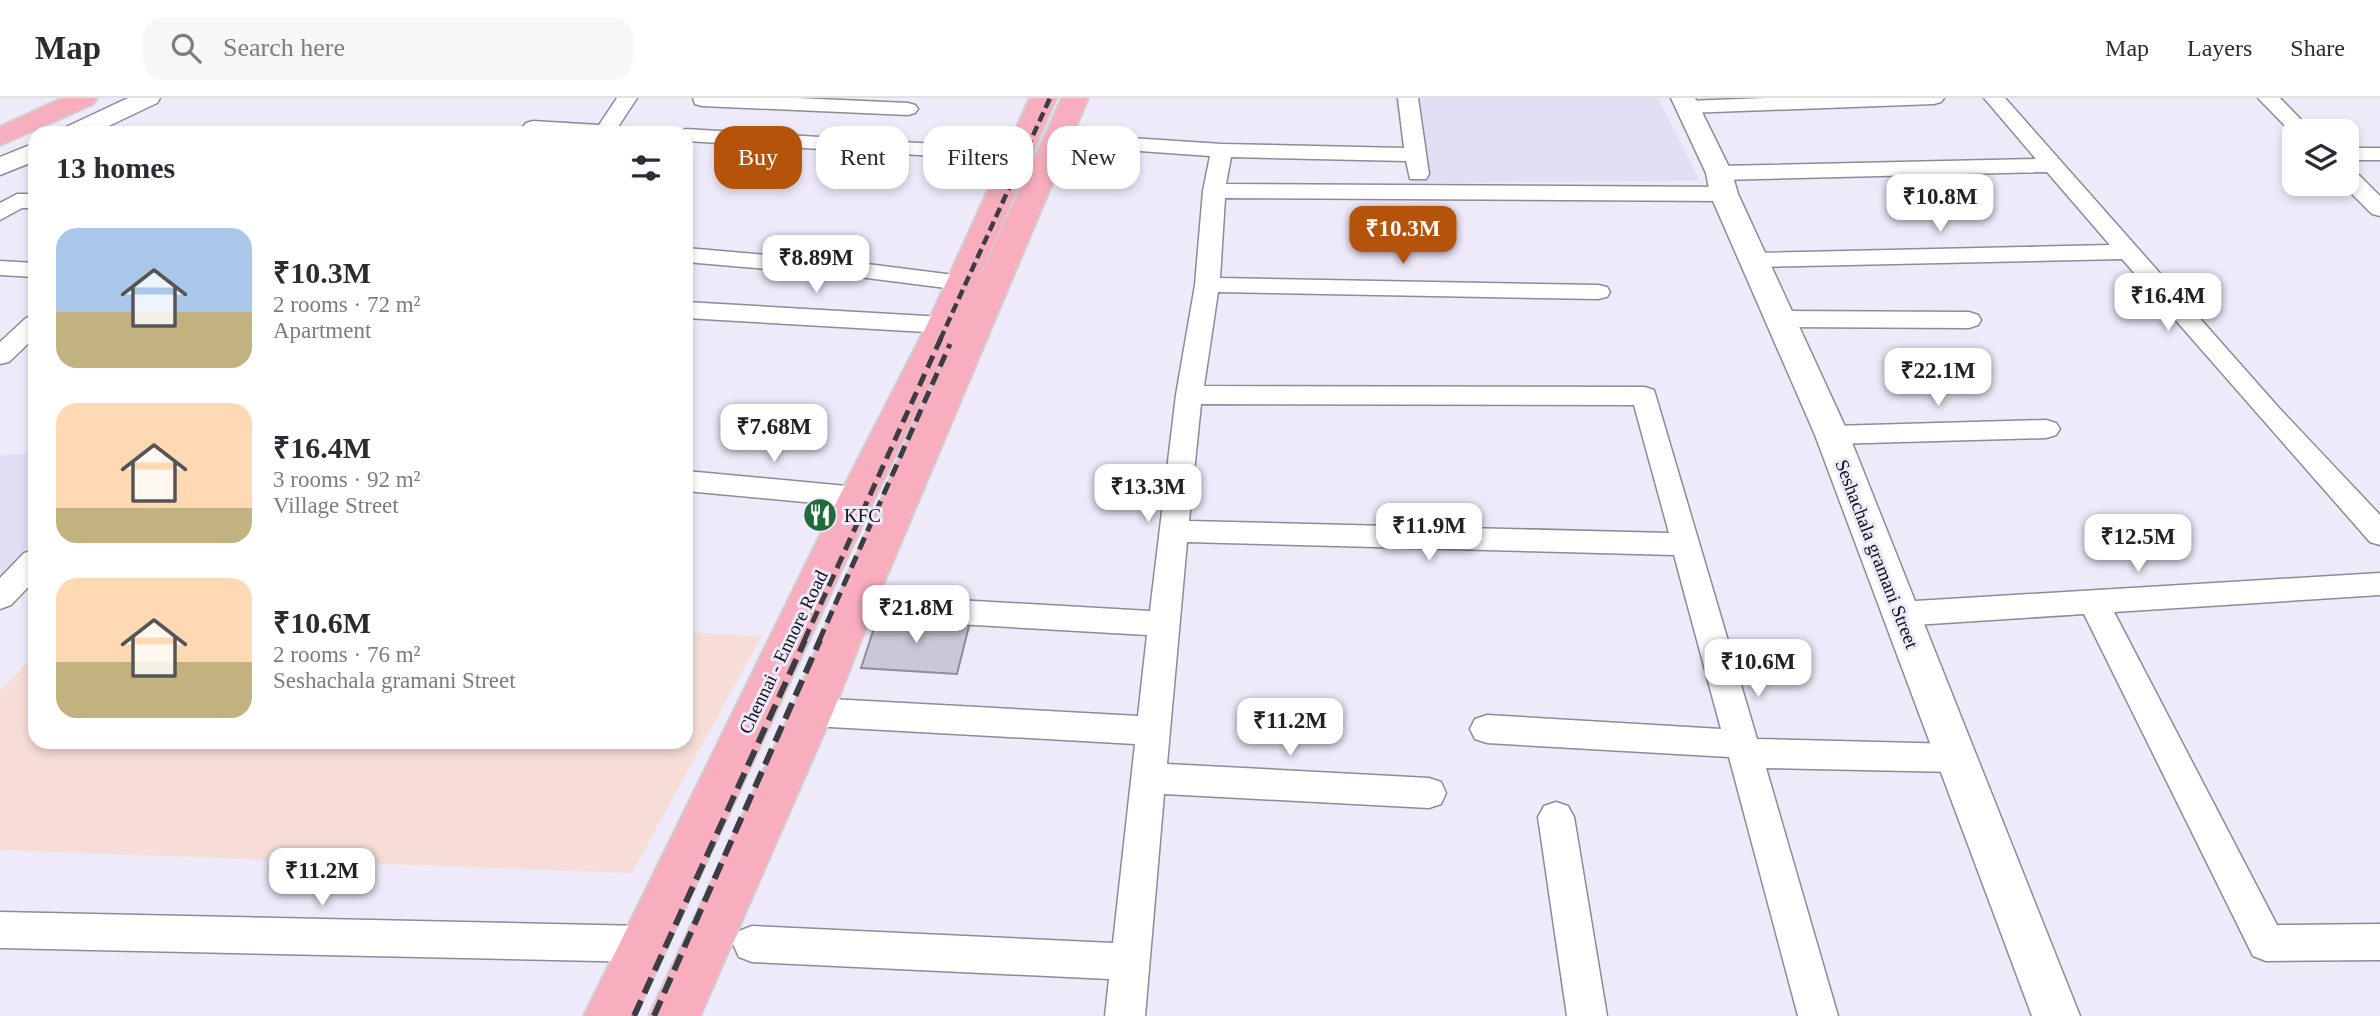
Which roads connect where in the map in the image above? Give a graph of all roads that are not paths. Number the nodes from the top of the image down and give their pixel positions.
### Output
1 (65, 98) edge
2 (84, 98) edge
3 (111, 98) edge
4 (148, 98) edge
5 (627, 98) edge
6 (1043, 98) edge
7 (1075, 98) edge
8 (1408, 98) edge
9 (1934, 98) edge
10 (1994, 98) edge
11 (2268, 98) edge
12 (702, 99) edge
13 (1685, 102) edge
14 (908, 109) dead end
15 (2290, 119) edge
16 (51, 126) edge
17 (88, 126) edge
18 (609, 126) edge
19 (692, 126) edge
20 (1031, 126) edge
21 (1061, 126) edge
22 (0, 129) edge
23 (0, 137) edge
24 (28, 137) edge
25 (693, 138) edge
26 (1140, 145) edge
27 (0, 150) edge
28 (923, 150) edge
29 (1222, 150) junction
30 (28, 154) edge
31 (2359, 154) edge
32 (2380, 154) edge
33 (1416, 155) junction
34 (1047, 158) edge
35 (2055, 165) junction
36 (0, 167) edge
37 (1722, 184) junction
38 (2359, 188) edge
39 (1004, 189) edge
40 (1214, 191) junction
41 (1421, 192) junction
42 (28, 201) edge
43 (2380, 209) edge
44 (0, 213) edge
45 (2128, 252) junction
46 (693, 256) edge
47 (1754, 260) junction
48 (0, 268) edge
49 (28, 270) edge
50 (28, 272) edge
51 (962, 283) junction
52 (1208, 285) junction
53 (1598, 292) dead end
54 (0, 293) edge
55 (693, 310) edge
56 (1781, 319) junction
57 (1969, 320) dead end
58 (943, 325) junction
59 (28, 330) edge
60 (0, 356) edge
61 (1189, 395) junction
62 (2046, 429) dead end
63 (1832, 435) junction
64 (693, 482) edge
65 (857, 497) junction
66 (2377, 527) edge
67 (1173, 531) junction
68 (1686, 544) junction
69 (28, 568) edge
70 (2380, 584) edge
71 (0, 597) edge
72 (2094, 603) junction
73 (854, 606) junction
74 (1899, 614) junction
75 (1163, 624) junction
76 (812, 712) junction
77 (1487, 729) dead end
78 (1153, 731) junction
79 (1743, 748) junction
80 (1956, 758) junction
81 (1148, 778) junction
82 (1429, 793) dead end
83 (1556, 817) dead end
84 (0, 930) edge
85 (2380, 942) edge
86 (643, 944) junction
87 (752, 944) dead end
88 (1130, 962) junction
89 (609, 1016) edge
90 (674, 1016) edge
91 (1125, 1016) edge
92 (1587, 1016) edge
93 (1818, 1016) edge
94 (2056, 1016) edge

1 - 22 street
2 - 23 main road
3 - 16 main road
4 - 17 street
5 - 18 street
6 - 20 main road, Chennai - Ennore Road
7 - 21 main road
8 - 33 street
9 - 13 street
10 - 35 street
11 - 15 street
12 - 14 street
12 - 19 street
13 - 37 street, Seshachala gramani Street
24 - 27 main road
25 - 28 street
26 - 29 street
29 - 33 street
29 - 40 street
30 - 36 street
31 - 32 street
33 - 41 street
34 - 73 main road
35 - 37 street
35 - 45 street
37 - 41 street
37 - 47 street, Seshachala gramani Street
38 - 43 street
39 - 51 main road, Chennai - Ennore Road
40 - 41 street
40 - 52 street
42 - 44 street
45 - 47 street
45 - 66 street
46 - 51 street
47 - 56 street, Seshachala gramani Street
48 - 49 street
50 - 54 street
51 - 58 main road, Chennai - Ennore Road
52 - 53 street
52 - 61 street
55 - 58 street
56 - 57 street
56 - 63 street, Seshachala gramani Street
58 - 65 main road, Chennai - Ennore Road
59 - 60 street
61 - 67 street
61 - 68 street
62 - 63 street
63 - 74 street, Seshachala gramani Street
64 - 65 street
65 - 86 main road, Chennai - Ennore Road
67 - 68 street
67 - 75 street
68 - 79 street
69 - 71 street
70 - 72 street
72 - 74 street
72 - 85 street
73 - 75 street
73 - 76 main road
74 - 80 street, Seshachala gramani Street
75 - 78 street
76 - 78 street
76 - 90 main road
77 - 79 street
78 - 81 street
79 - 80 street
79 - 93 street
80 - 94 street, Seshachala gramani Street
81 - 82 street
81 - 88 street
83 - 92 street
84 - 86 street
86 - 89 main road, Chennai - Ennore Road
87 - 88 street
88 - 91 street

